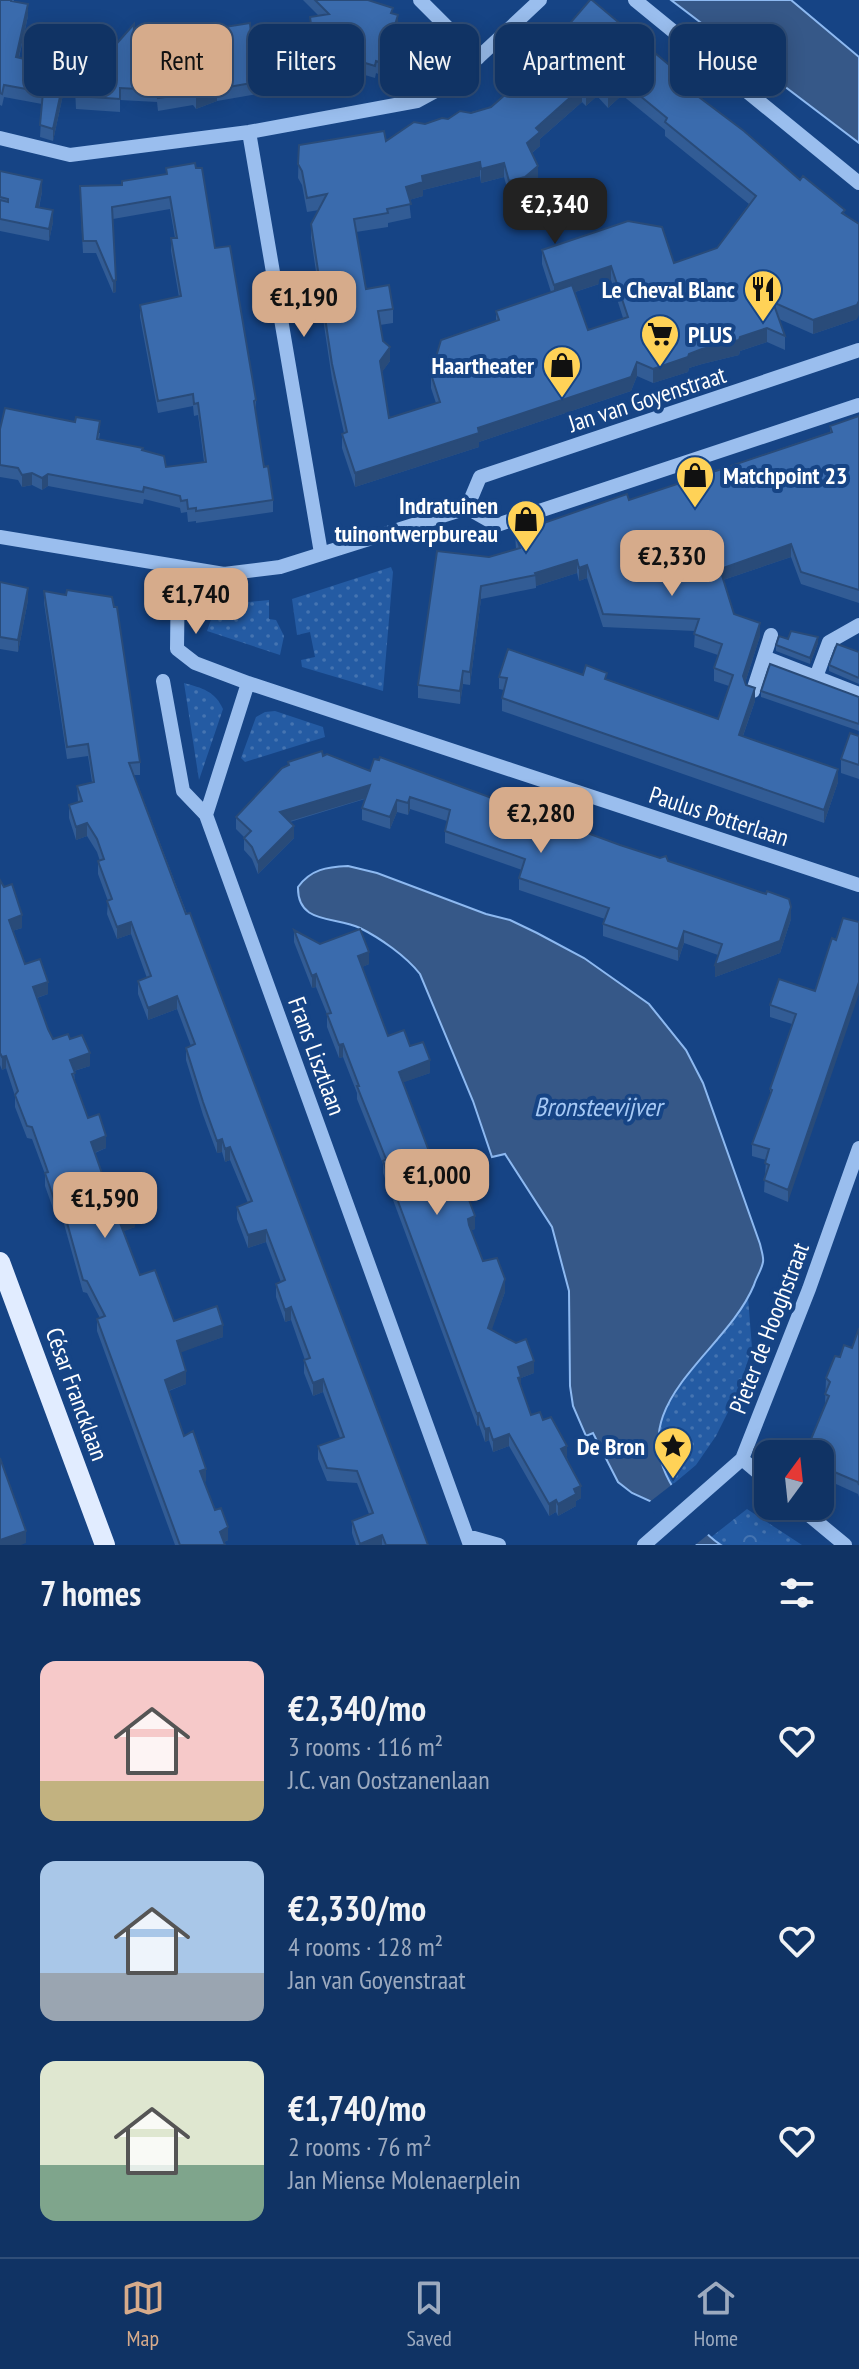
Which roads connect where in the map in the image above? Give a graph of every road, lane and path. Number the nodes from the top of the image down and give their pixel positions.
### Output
1 (420, 0) edge
2 (540, 0) edge
3 (635, 0) edge
4 (444, 24) edge
5 (479, 57) edge
6 (426, 96) edge
7 (249, 132) junction
8 (0, 138) edge
9 (859, 183) edge
10 (859, 350) edge
11 (859, 405) edge
12 (467, 508) junction
13 (0, 537) edge
14 (321, 553) junction
15 (178, 568) junction
16 (859, 625) edge
17 (771, 635) dead end
18 (764, 657) junction
19 (816, 677) junction
20 (163, 681) dead end
21 (248, 683) junction
22 (753, 691) edge
23 (859, 694) edge
24 (206, 815) junction
25 (859, 885) edge
26 (859, 1148) edge
27 (0, 1262) edge
28 (742, 1459) junction
29 (754, 1469) edge
30 (815, 1520) edge
31 (469, 1541) edge
32 (105, 1545) edge
33 (499, 1545) edge
34 (644, 1545) edge
35 (845, 1545) edge

1 - 4 street
2 - 5 street
3 - 9 street
6 - 7 street
7 - 8 street
7 - 14 street
10 - 12 street, Jan van Goyenstraat
11 - 12 street
12 - 14 street
13 - 15 street
14 - 15 street
15 - 21 street, Paulus Potterlaan
16 - 19 street
17 - 18 street
18 - 19 street
18 - 22 street
19 - 23 street
20 - 24 street, Frans Lisztlaan
21 - 24 street
21 - 25 street, Paulus Potterlaan
24 - 31 street, Frans Lisztlaan
26 - 28 street, Pieter de Hooghstraat
27 - 32 main road, César Francklaan
28 - 29 street
28 - 34 street, Pieter de Hooghstraat
30 - 35 street
31 - 33 street, Frans Lisztlaan

